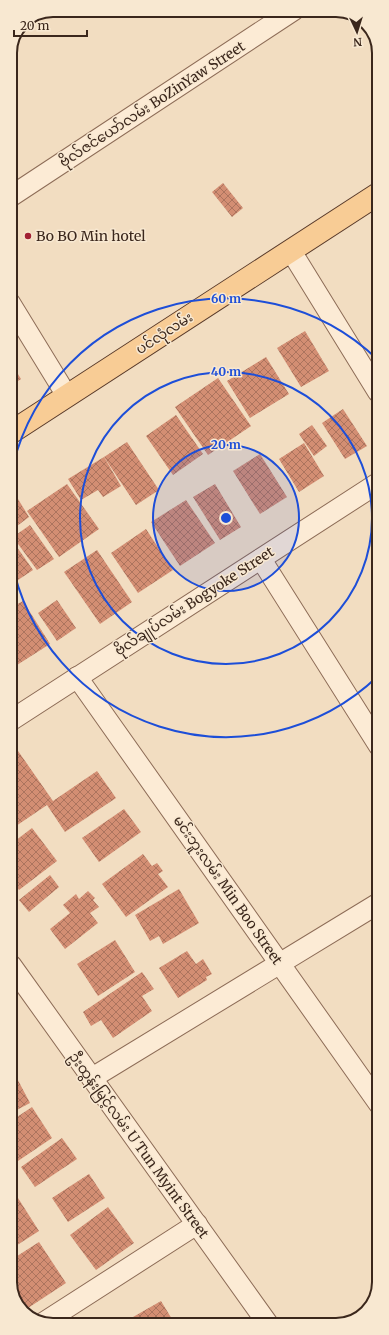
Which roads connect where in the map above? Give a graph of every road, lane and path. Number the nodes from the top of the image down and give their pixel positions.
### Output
1 (283, 17) edge
2 (17, 192) edge
3 (372, 198) edge
4 (291, 251) junction
5 (17, 314) edge
6 (372, 382) edge
7 (67, 396) junction
8 (17, 428) edge
9 (372, 487) edge
10 (261, 559) junction
11 (77, 677) junction
12 (17, 716) edge
13 (372, 735) edge
14 (372, 908) edge
15 (280, 963) junction
16 (17, 973) edge
17 (92, 1078) junction
18 (372, 1094) edge
19 (197, 1224) junction
20 (51, 1318) edge
21 (264, 1318) edge

1 - 2 street, ဗိုလ်ဇင်ယော်လမ်း BoZinYaw Street
3 - 4 main road, ပင်လုံလမ်း
4 - 6 street
4 - 7 main road, ပင်လုံလမ်း
5 - 7 street
7 - 8 main road, ပင်လုံလမ်း
9 - 10 street, ဗိုလ်ချုပ်လမ်း Bogyoke Street
10 - 11 street, ဗိုလ်ချုပ်လမ်း Bogyoke Street
10 - 13 street
11 - 12 street, ဗိုလ်ချုပ်လမ်း Bogyoke Street
11 - 15 street, မင်းဘူးလမ်း Min Boo Street
14 - 15 street
15 - 17 street
15 - 18 street, မင်းဘူးလမ်း Min Boo Street
16 - 17 street, ဦးထွန်းမြင့်လမ်း U Tun Myint Street
17 - 19 street, ဦးထွန်းမြင့်လမ်း U Tun Myint Street
19 - 20 street
19 - 21 street, ဦးထွန်းမြင့်လမ်း U Tun Myint Street

